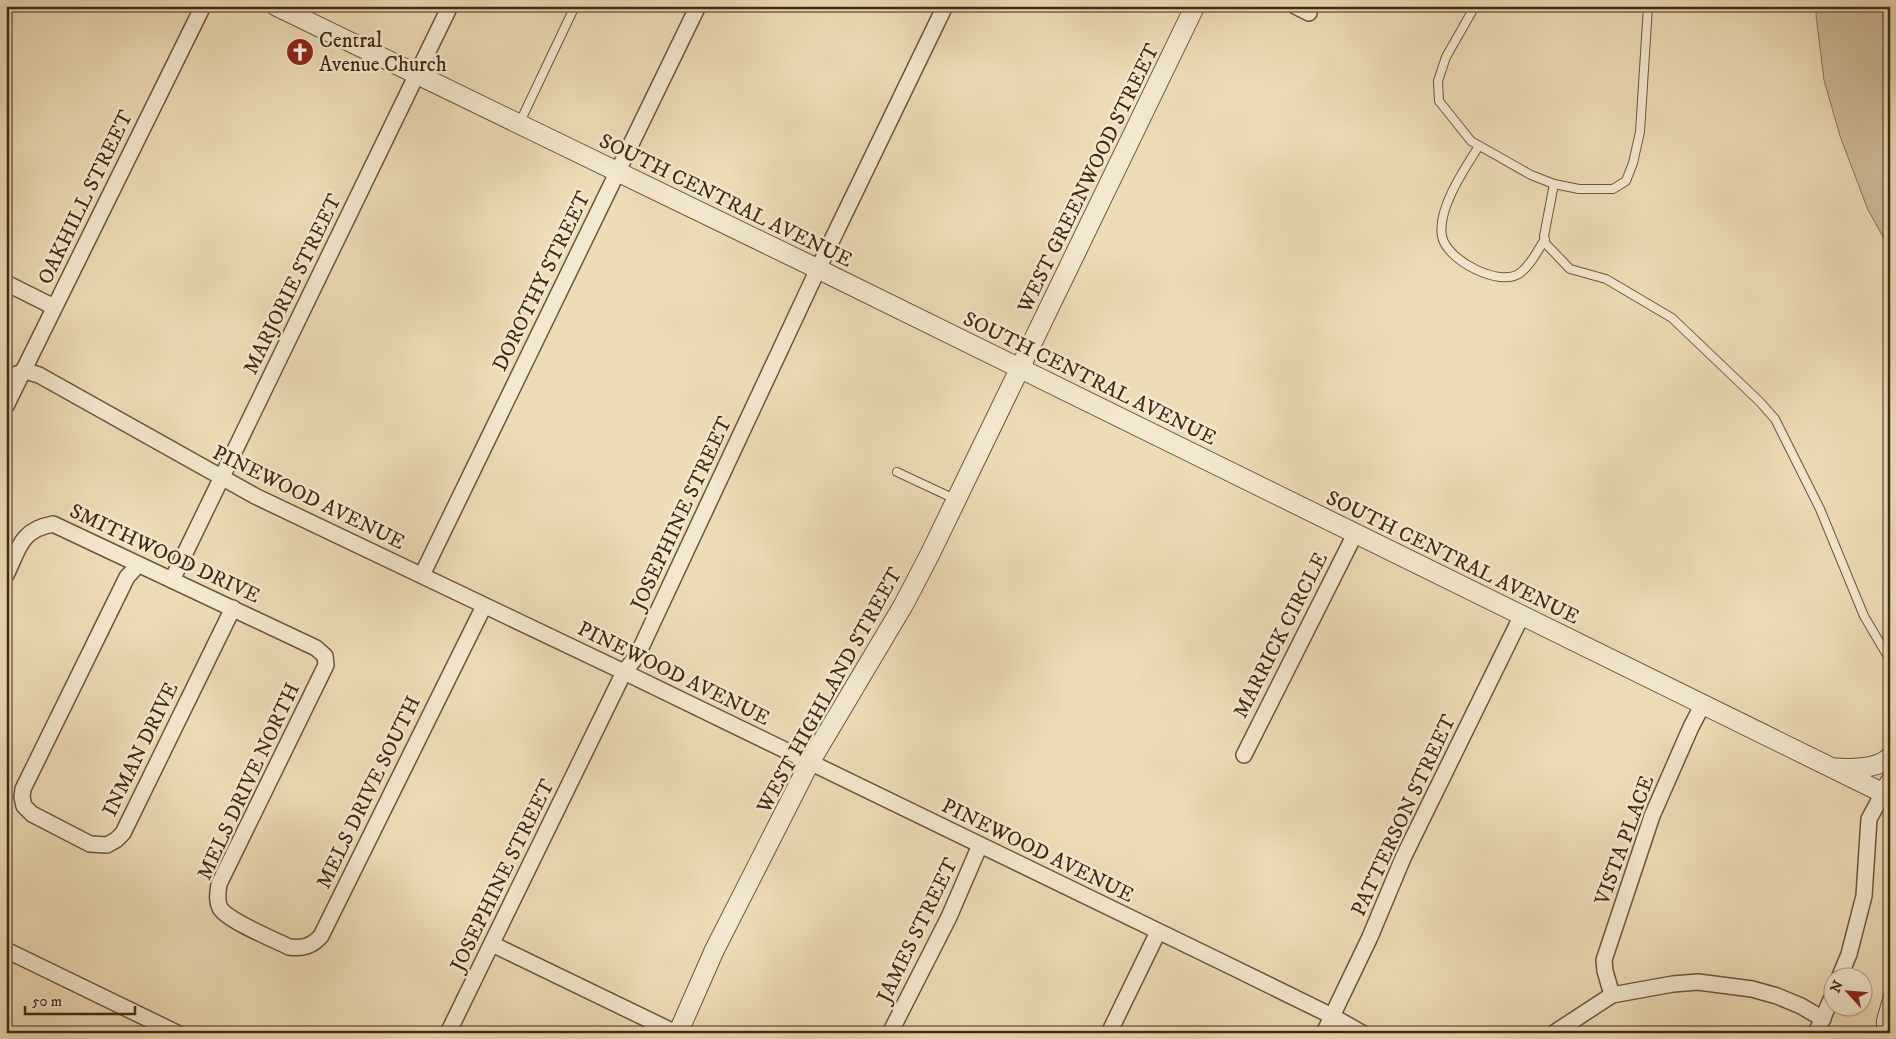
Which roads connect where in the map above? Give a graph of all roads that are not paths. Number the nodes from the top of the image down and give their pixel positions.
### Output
1 (203, 6) edge
2 (276, 6) edge
3 (450, 6) edge
4 (575, 6) edge
5 (698, 6) edge
6 (945, 6) edge
7 (1195, 6) edge
8 (1295, 6) edge
9 (1475, 6) edge
10 (1648, 6) edge
11 (1309, 13) dead end
12 (417, 75) junction
13 (519, 124) junction
14 (1479, 146) junction
15 (618, 172) junction
16 (1554, 184) junction
17 (1545, 239) junction
18 (818, 269) junction
19 (6, 283) edge
20 (54, 307) junction
21 (1021, 369) junction
22 (25, 371) junction
23 (6, 378) edge
24 (6, 406) edge
25 (898, 472) dead end
26 (221, 478) junction
27 (957, 500) junction
28 (1355, 534) junction
29 (138, 565) junction
30 (6, 575) edge
31 (422, 575) junction
32 (172, 580) junction
33 (484, 606) junction
34 (233, 608) junction
35 (1522, 615) junction
36 (325, 656) joint
37 (1890, 660) edge
38 (624, 672) junction
39 (1703, 704) junction
40 (1244, 755) dead end
41 (1890, 757) edge
42 (810, 762) junction
43 (1832, 768) junction
44 (1887, 791) edge
45 (980, 845) junction
46 (1158, 932) junction
47 (260, 933) joint
48 (492, 944) junction
49 (6, 950) edge
50 (1844, 966) edge
51 (1890, 988) edge
52 (1612, 995) junction
53 (1332, 1016) junction
54 (1824, 1016) edge
55 (1823, 1019) junction
56 (177, 1033) edge
57 (448, 1033) edge
58 (677, 1033) edge
59 (890, 1033) edge
60 (1109, 1033) edge
61 (1324, 1033) edge
62 (1362, 1033) edge
63 (1554, 1033) edge
64 (1816, 1033) edge
65 (1881, 1033) edge

1 - 20 street, OAKHILL STREET
2 - 12 street, SOUTH CENTRAL AVENUE
3 - 12 street, MARJORIE STREET
4 - 13 lane
5 - 15 street, DOROTHY STREET
6 - 18 street, JOSEPHINE STREET
7 - 21 street, WEST GREENWOOD STREET
8 - 11 street
9 - 14 lane
10 - 16 lane
12 - 13 street, SOUTH CENTRAL AVENUE
12 - 26 street, MARJORIE STREET
13 - 15 street, SOUTH CENTRAL AVENUE
14 - 16 lane
14 - 17 lane
15 - 18 street, SOUTH CENTRAL AVENUE
15 - 31 street, DOROTHY STREET
16 - 17 lane
17 - 37 lane
18 - 21 street, SOUTH CENTRAL AVENUE
18 - 38 street, JOSEPHINE STREET
19 - 20 street
20 - 22 street, OAKHILL STREET
21 - 27 street, WEST HIGHLAND STREET
21 - 28 street, SOUTH CENTRAL AVENUE
22 - 23 street
22 - 24 street, OAKHILL STREET
22 - 26 street, PINEWOOD AVENUE
25 - 27 lane
26 - 31 street, PINEWOOD AVENUE
26 - 32 street, MARJORIE STREET
27 - 42 street, WEST HIGHLAND STREET
28 - 35 street, SOUTH CENTRAL AVENUE
28 - 40 street, MARRICK CIRCLE
29 - 30 street, SMITHWOOD DRIVE
29 - 32 street, SMITHWOOD DRIVE
29 - 34 street, INMAN DRIVE
31 - 33 street, PINEWOOD AVENUE
32 - 34 street, SMITHWOOD DRIVE
33 - 38 street, PINEWOOD AVENUE
33 - 47 street, MELS DRIVE SOUTH
34 - 36 street, SMITHWOOD DRIVE
35 - 39 street, SOUTH CENTRAL AVENUE
35 - 53 street, PATTERSON STREET
36 - 47 street, MELS DRIVE NORTH
38 - 42 street, PINEWOOD AVENUE
38 - 48 street, JOSEPHINE STREET
39 - 43 street, SOUTH CENTRAL AVENUE
39 - 52 street, VISTA PLACE
41 - 43 street
42 - 45 street, PINEWOOD AVENUE
42 - 58 street, WEST HIGHLAND STREET
43 - 44 street, SOUTH CENTRAL AVENUE
44 - 50 street
45 - 46 street, PINEWOOD AVENUE
45 - 59 street, JAMES STREET
46 - 53 street, PINEWOOD AVENUE
46 - 60 street
48 - 57 street, JOSEPHINE STREET
48 - 58 street
49 - 56 street
51 - 65 lane
52 - 55 street
52 - 63 street
53 - 61 street, PATTERSON STREET
53 - 62 street, PINEWOOD AVENUE
54 - 55 street
55 - 64 street

